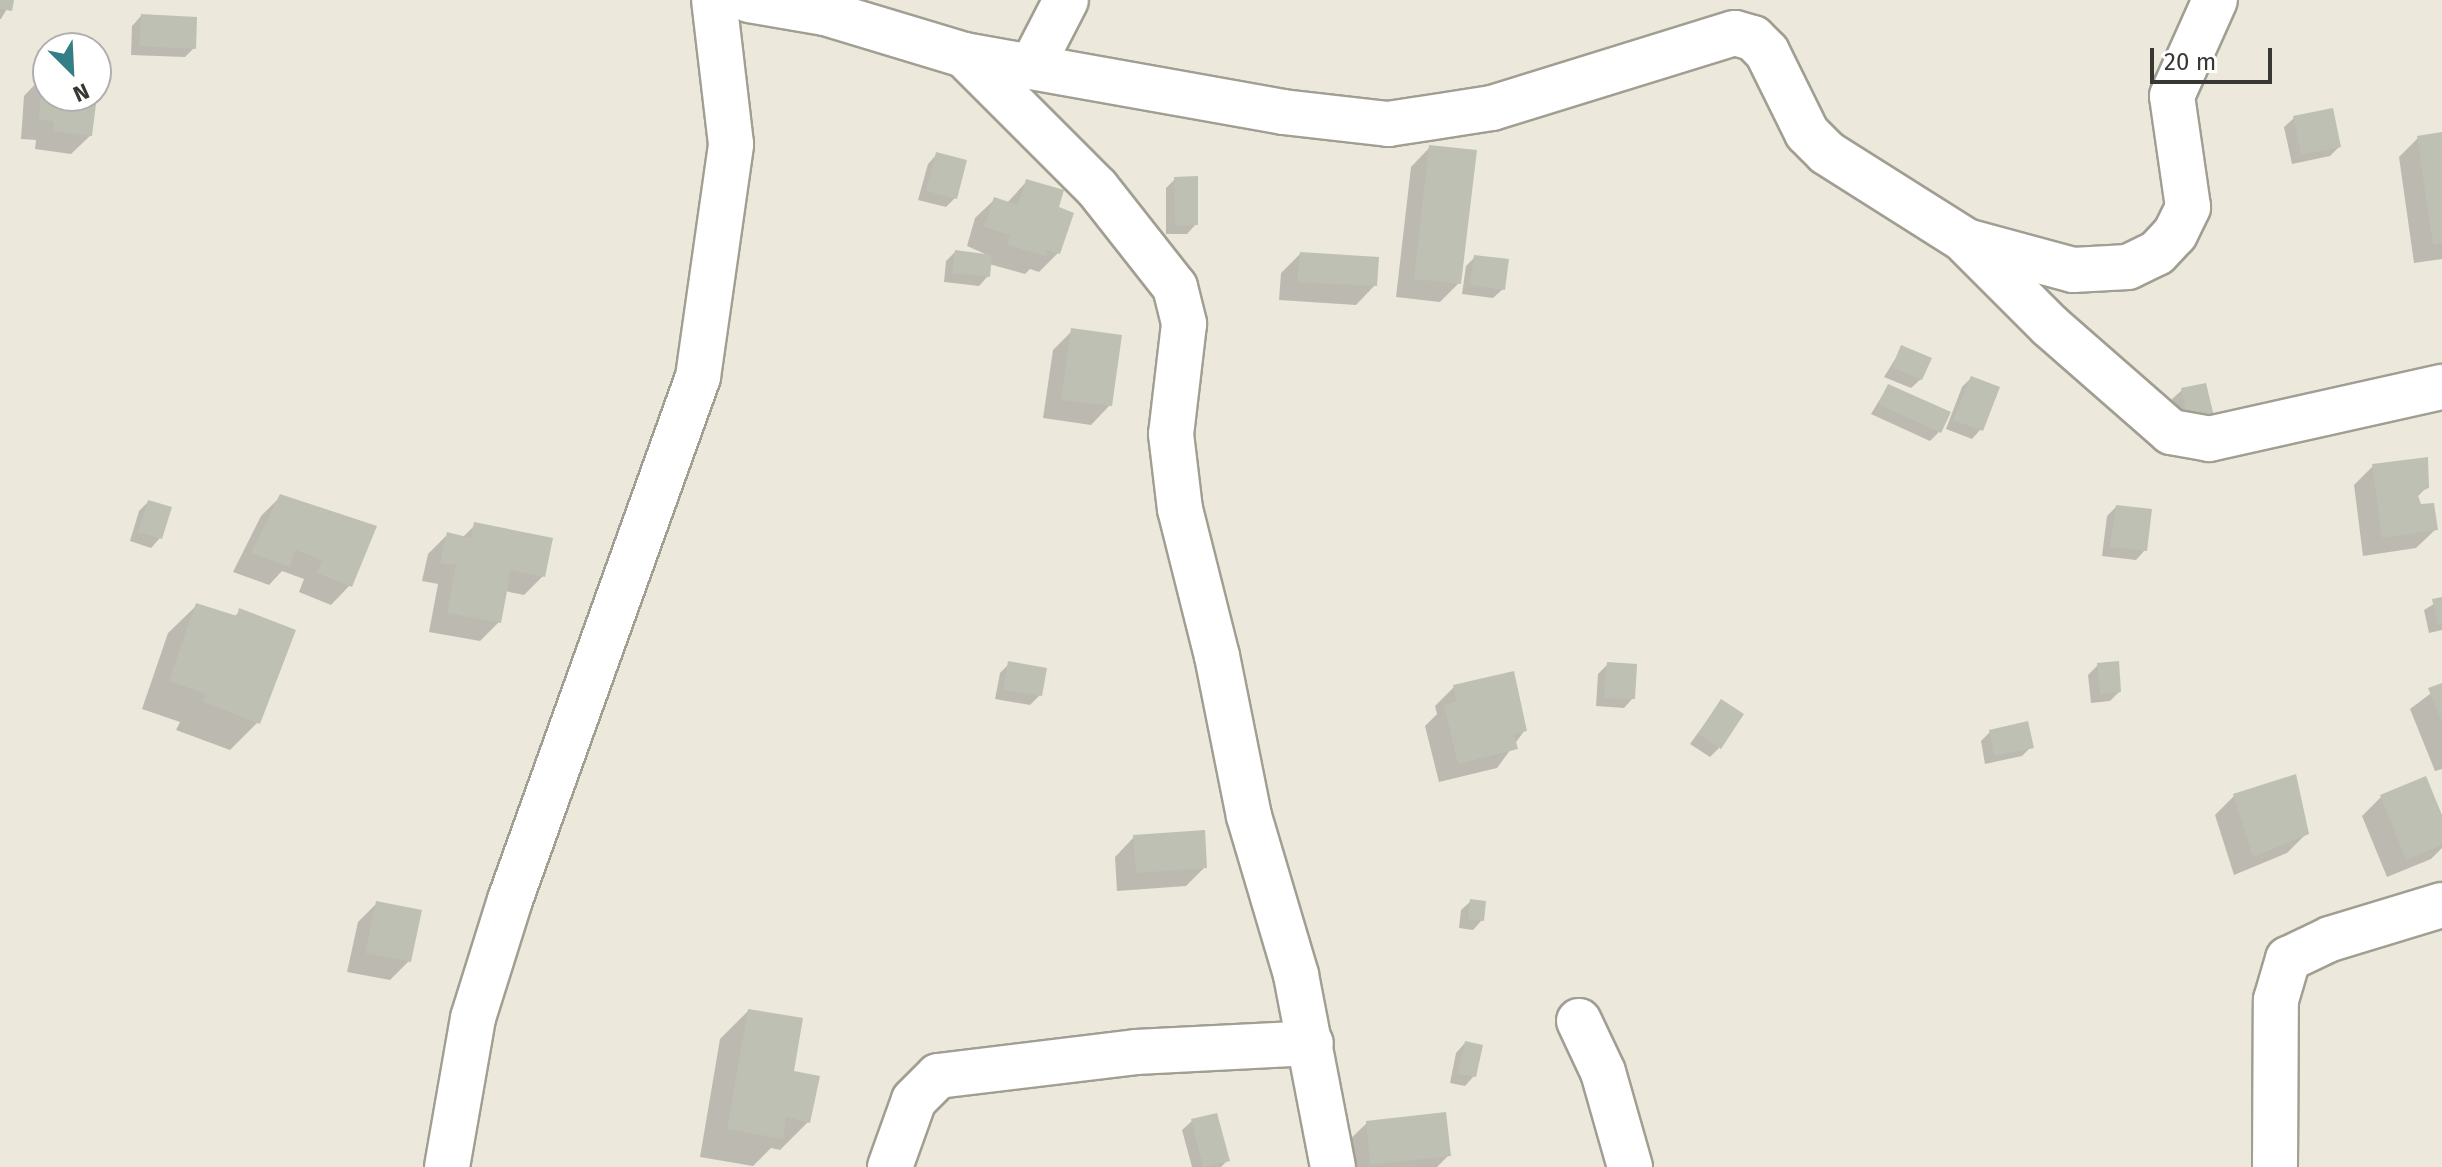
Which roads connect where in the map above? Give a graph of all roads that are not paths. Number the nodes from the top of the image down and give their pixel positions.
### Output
1 (714, 0) edge
2 (749, 0) edge
3 (1066, 0) edge
4 (2215, 0) edge
5 (964, 55) junction
6 (1032, 66) junction
7 (1966, 241) junction
8 (2442, 387) edge
9 (2442, 905) edge
10 (1579, 1021) dead end
11 (1311, 1043) junction
12 (447, 1167) edge
13 (890, 1167) edge
14 (1333, 1167) edge
15 (1630, 1167) edge
16 (2275, 1167) edge

1 - 12 street
2 - 5 street
3 - 6 street
4 - 7 street
5 - 6 street
5 - 11 street
6 - 7 street
7 - 8 street
9 - 16 street
10 - 15 street
11 - 13 street
11 - 14 street

